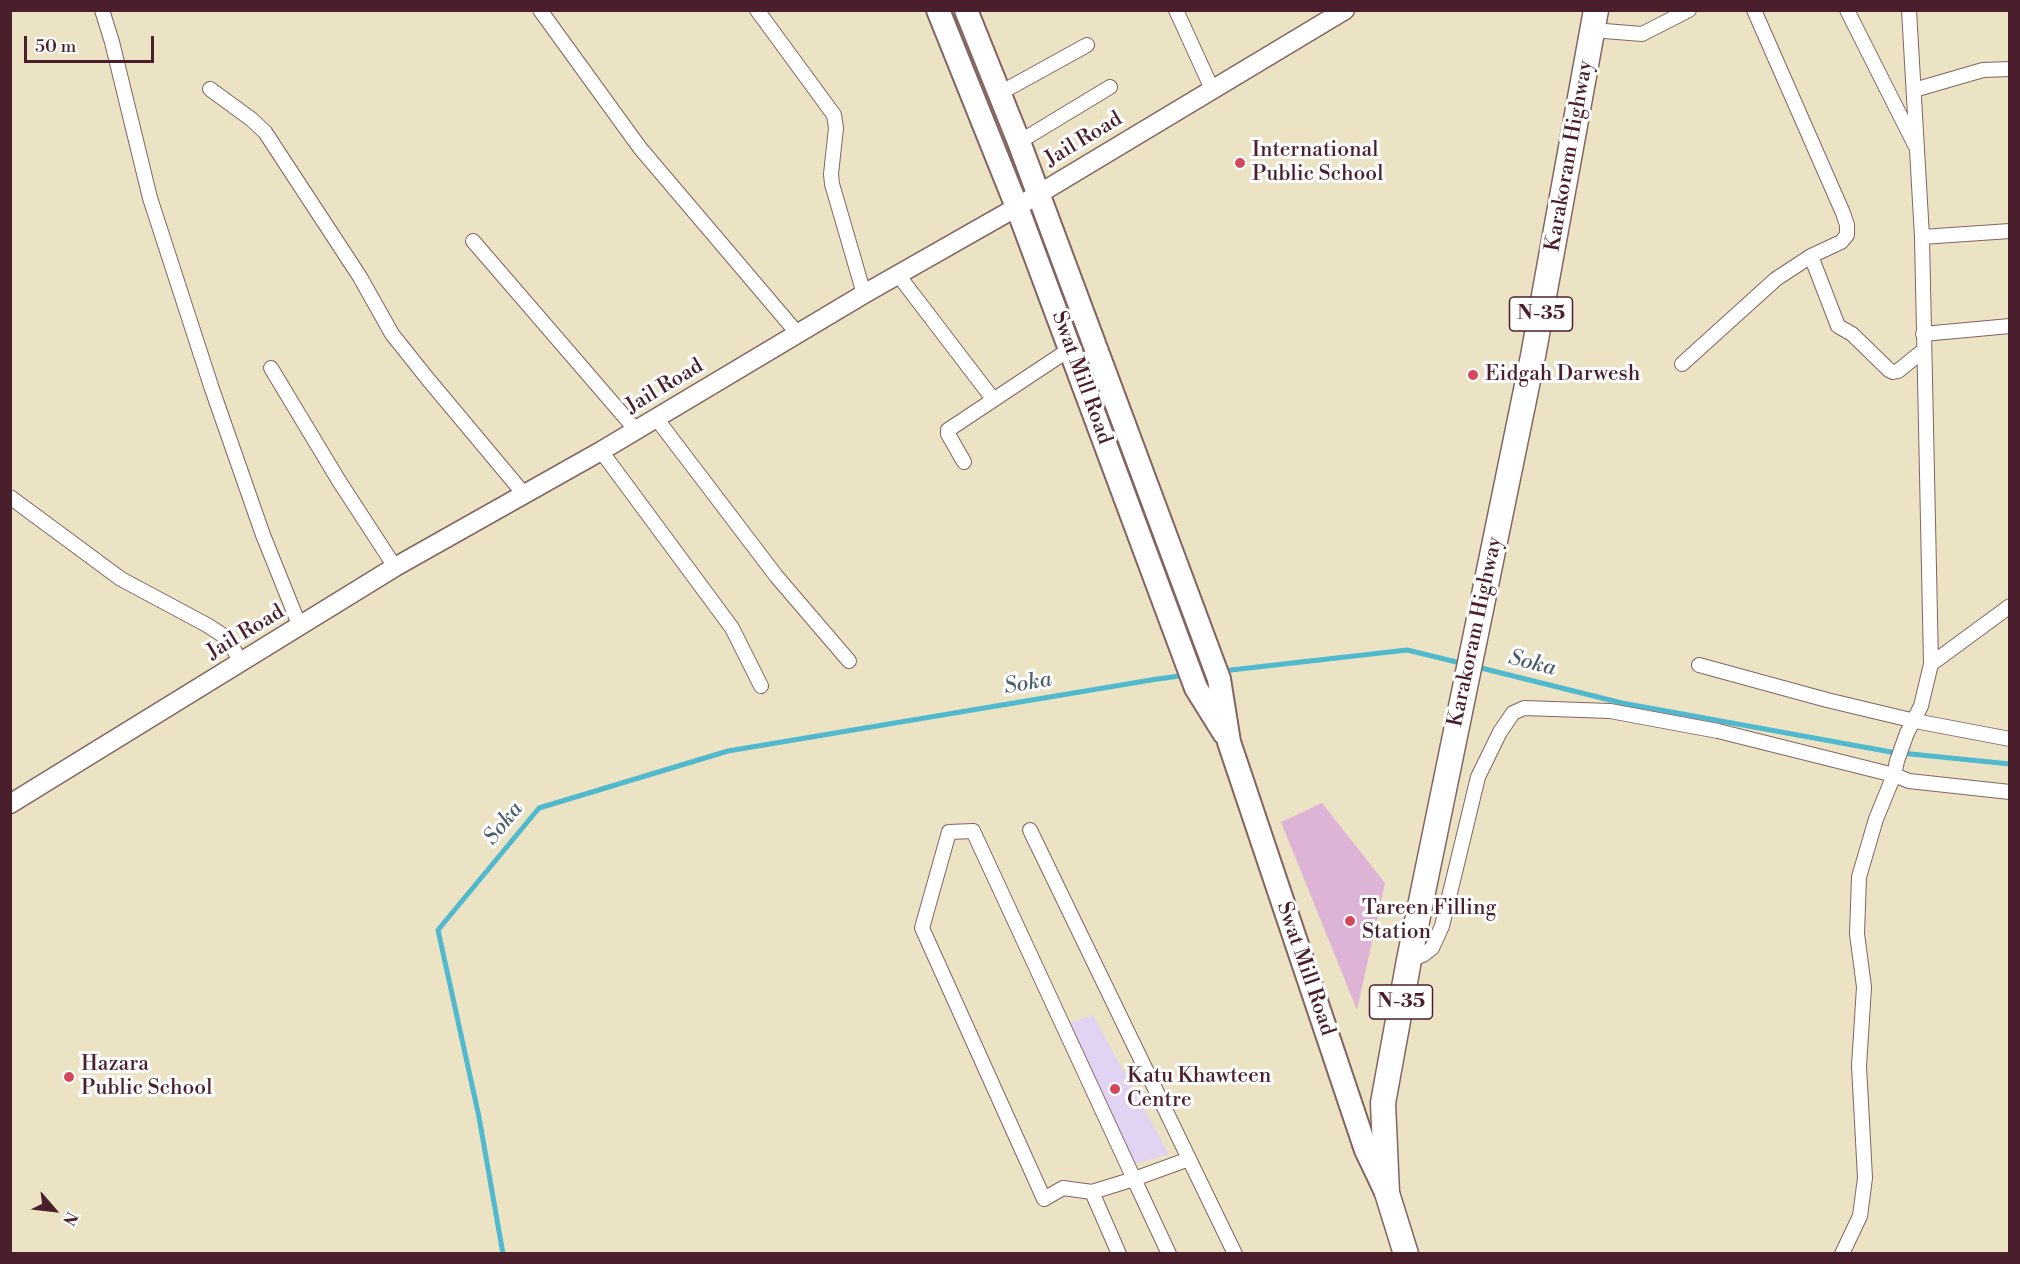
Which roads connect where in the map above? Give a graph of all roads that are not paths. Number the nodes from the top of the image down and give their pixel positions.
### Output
1 (102, 10) edge
2 (540, 10) edge
3 (757, 10) edge
4 (938, 10) edge
5 (966, 10) edge
6 (1176, 10) edge
7 (1345, 10) edge
8 (1689, 10) edge
9 (1754, 10) edge
10 (1847, 10) edge
11 (1909, 10) edge
12 (1594, 20) edge
13 (1087, 45) dead end
14 (2010, 69) edge
15 (1110, 87) dead end
16 (210, 88) dead end
17 (1212, 89) junction
18 (1914, 90) junction
19 (1000, 93) junction
20 (1019, 142) junction
21 (1917, 150) junction
22 (1038, 194) junction
23 (1017, 207) junction
24 (2010, 231) edge
25 (1922, 237) junction
26 (473, 241) dead end
27 (1811, 256) junction
28 (899, 276) junction
29 (864, 294) junction
30 (2010, 326) edge
31 (798, 334) junction
32 (1923, 334) junction
33 (1070, 349) junction
34 (1924, 350) junction
35 (1682, 364) dead end
36 (271, 368) dead end
37 (993, 399) junction
38 (656, 418) junction
39 (636, 430) junction
40 (601, 451) junction
41 (964, 462) dead end
42 (524, 494) junction
43 (10, 497) edge
44 (395, 567) junction
45 (2010, 606) edge
46 (300, 627) junction
47 (849, 661) dead end
48 (240, 663) junction
49 (1931, 664) junction
50 (1699, 665) dead end
51 (761, 686) dead end
52 (1915, 721) junction
53 (2010, 739) edge
54 (1229, 742) junction
55 (1894, 775) junction
56 (2010, 792) edge
57 (10, 804) edge
58 (1030, 830) dead end
59 (1409, 960) junction
60 (1189, 1159) junction
61 (1134, 1179) junction
62 (1092, 1192) junction
63 (1387, 1193) junction
64 (1119, 1254) edge
65 (1169, 1254) edge
66 (1235, 1254) edge
67 (1406, 1254) edge
68 (1842, 1254) edge

1 - 46 street
2 - 31 street
3 - 29 street
4 - 23 main road, Swat Mill Road
5 - 19 main road, Swat Mill Road
6 - 17 street
7 - 17 street, Jail Road
8 - 12 street
9 - 27 street
10 - 21 street
11 - 18 street
12 - 59 highway, Karakoram Highway / N-35
13 - 19 street
14 - 18 street
15 - 20 street
16 - 42 street
17 - 22 street, Jail Road
18 - 21 street
19 - 20 main road, Swat Mill Road
20 - 22 main road, Swat Mill Road
21 - 25 street
22 - 23 street, Jail Road
22 - 54 main road, Swat Mill Road
23 - 28 street, Jail Road
23 - 33 main road, Swat Mill Road
24 - 25 street
25 - 32 street
26 - 39 street
27 - 34 street
27 - 35 street
28 - 29 street, Jail Road
28 - 37 street
29 - 31 street, Jail Road
30 - 32 street
31 - 38 street, Jail Road
32 - 34 street
33 - 37 street
33 - 54 main road, Swat Mill Road
34 - 49 street
36 - 44 street
37 - 41 street
38 - 39 street, Jail Road
38 - 47 street
39 - 40 street, Jail Road
40 - 42 street, Jail Road
40 - 51 street
42 - 44 street, Jail Road
43 - 48 street
44 - 46 street, Jail Road
45 - 49 street
46 - 48 street, Jail Road
48 - 57 street, Jail Road
49 - 52 street
50 - 52 street
52 - 53 street
52 - 55 street
54 - 63 main road, Swat Mill Road
55 - 56 street
55 - 59 street
55 - 68 street
58 - 60 street
59 - 63 highway, Karakoram Highway / N-35
60 - 61 street
60 - 66 street
61 - 62 street
61 - 62 street
61 - 65 street
62 - 64 street
63 - 67 highway, Karakoram Highway / N-35

